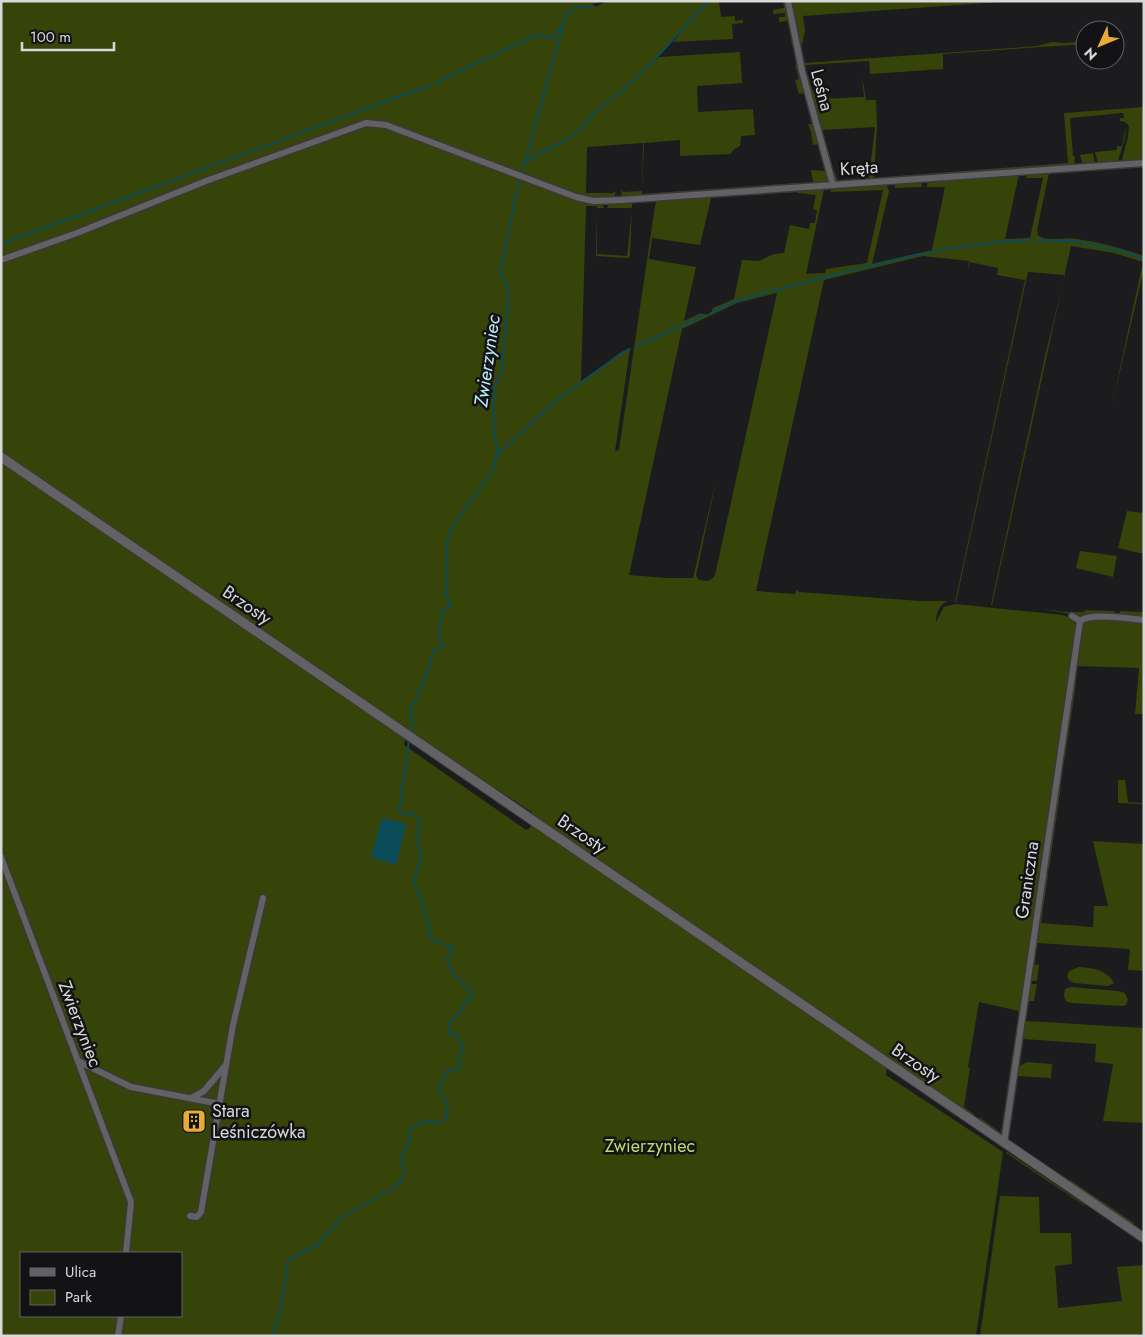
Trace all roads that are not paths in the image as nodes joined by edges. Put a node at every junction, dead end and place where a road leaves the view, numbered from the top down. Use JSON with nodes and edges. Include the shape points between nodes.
{"nodes":[{"id":1,"x":788,"y":1,"type":"edge"},
{"id":2,"x":1144,"y":163,"type":"edge"},
{"id":3,"x":833,"y":185,"type":"junction"},
{"id":4,"x":1,"y":260,"type":"edge"},
{"id":5,"x":1,"y":457,"type":"edge"},
{"id":6,"x":1072,"y":616,"type":"dead end"},
{"id":7,"x":1144,"y":620,"type":"edge"},
{"id":8,"x":1080,"y":621,"type":"junction"},
{"id":9,"x":1,"y":857,"type":"edge"},
{"id":10,"x":263,"y":898,"type":"dead end"},
{"id":11,"x":78,"y":1060,"type":"junction"},
{"id":12,"x":225,"y":1066,"type":"junction"},
{"id":13,"x":193,"y":1097,"type":"junction"},
{"id":14,"x":220,"y":1104,"type":"junction"},
{"id":15,"x":1004,"y":1143,"type":"junction"},
{"id":16,"x":190,"y":1216,"type":"dead end"},
{"id":17,"x":1144,"y":1238,"type":"edge"},
{"id":18,"x":126,"y":1252,"type":"edge"},
{"id":19,"x":121,"y":1317,"type":"edge"},
{"id":20,"x":118,"y":1336,"type":"edge"}],
"edges":[{"from":1,"to":3,"type":"street","name":"Leśna","via":[[802,72]]},
{"from":2,"to":3,"type":"street","name":"Kręta"},
{"from":3,"to":4,"type":"street","name":"Kręta","via":[[593,201],[576,198],[386,125],[366,122]]},
{"from":5,"to":15,"type":"street","name":"Brzosty"},
{"from":6,"to":8,"type":"street"},
{"from":7,"to":8,"type":"street","via":[[1096,617]]},
{"from":8,"to":15,"type":"street","name":"Graniczna"},
{"from":9,"to":11,"type":"street","name":"Zwierzyniec"},
{"from":10,"to":12,"type":"street"},
{"from":11,"to":13,"type":"street","via":[[131,1087]]},
{"from":11,"to":18,"type":"street","name":"Zwierzyniec","via":[[131,1202]]},
{"from":12,"to":13,"type":"street","via":[[204,1091]]},
{"from":12,"to":14,"type":"street"},
{"from":13,"to":14,"type":"street"},
{"from":14,"to":16,"type":"street","via":[[201,1212],[197,1217]]},
{"from":15,"to":17,"type":"street","name":"Brzosty"},
{"from":19,"to":20,"type":"street"}]}
